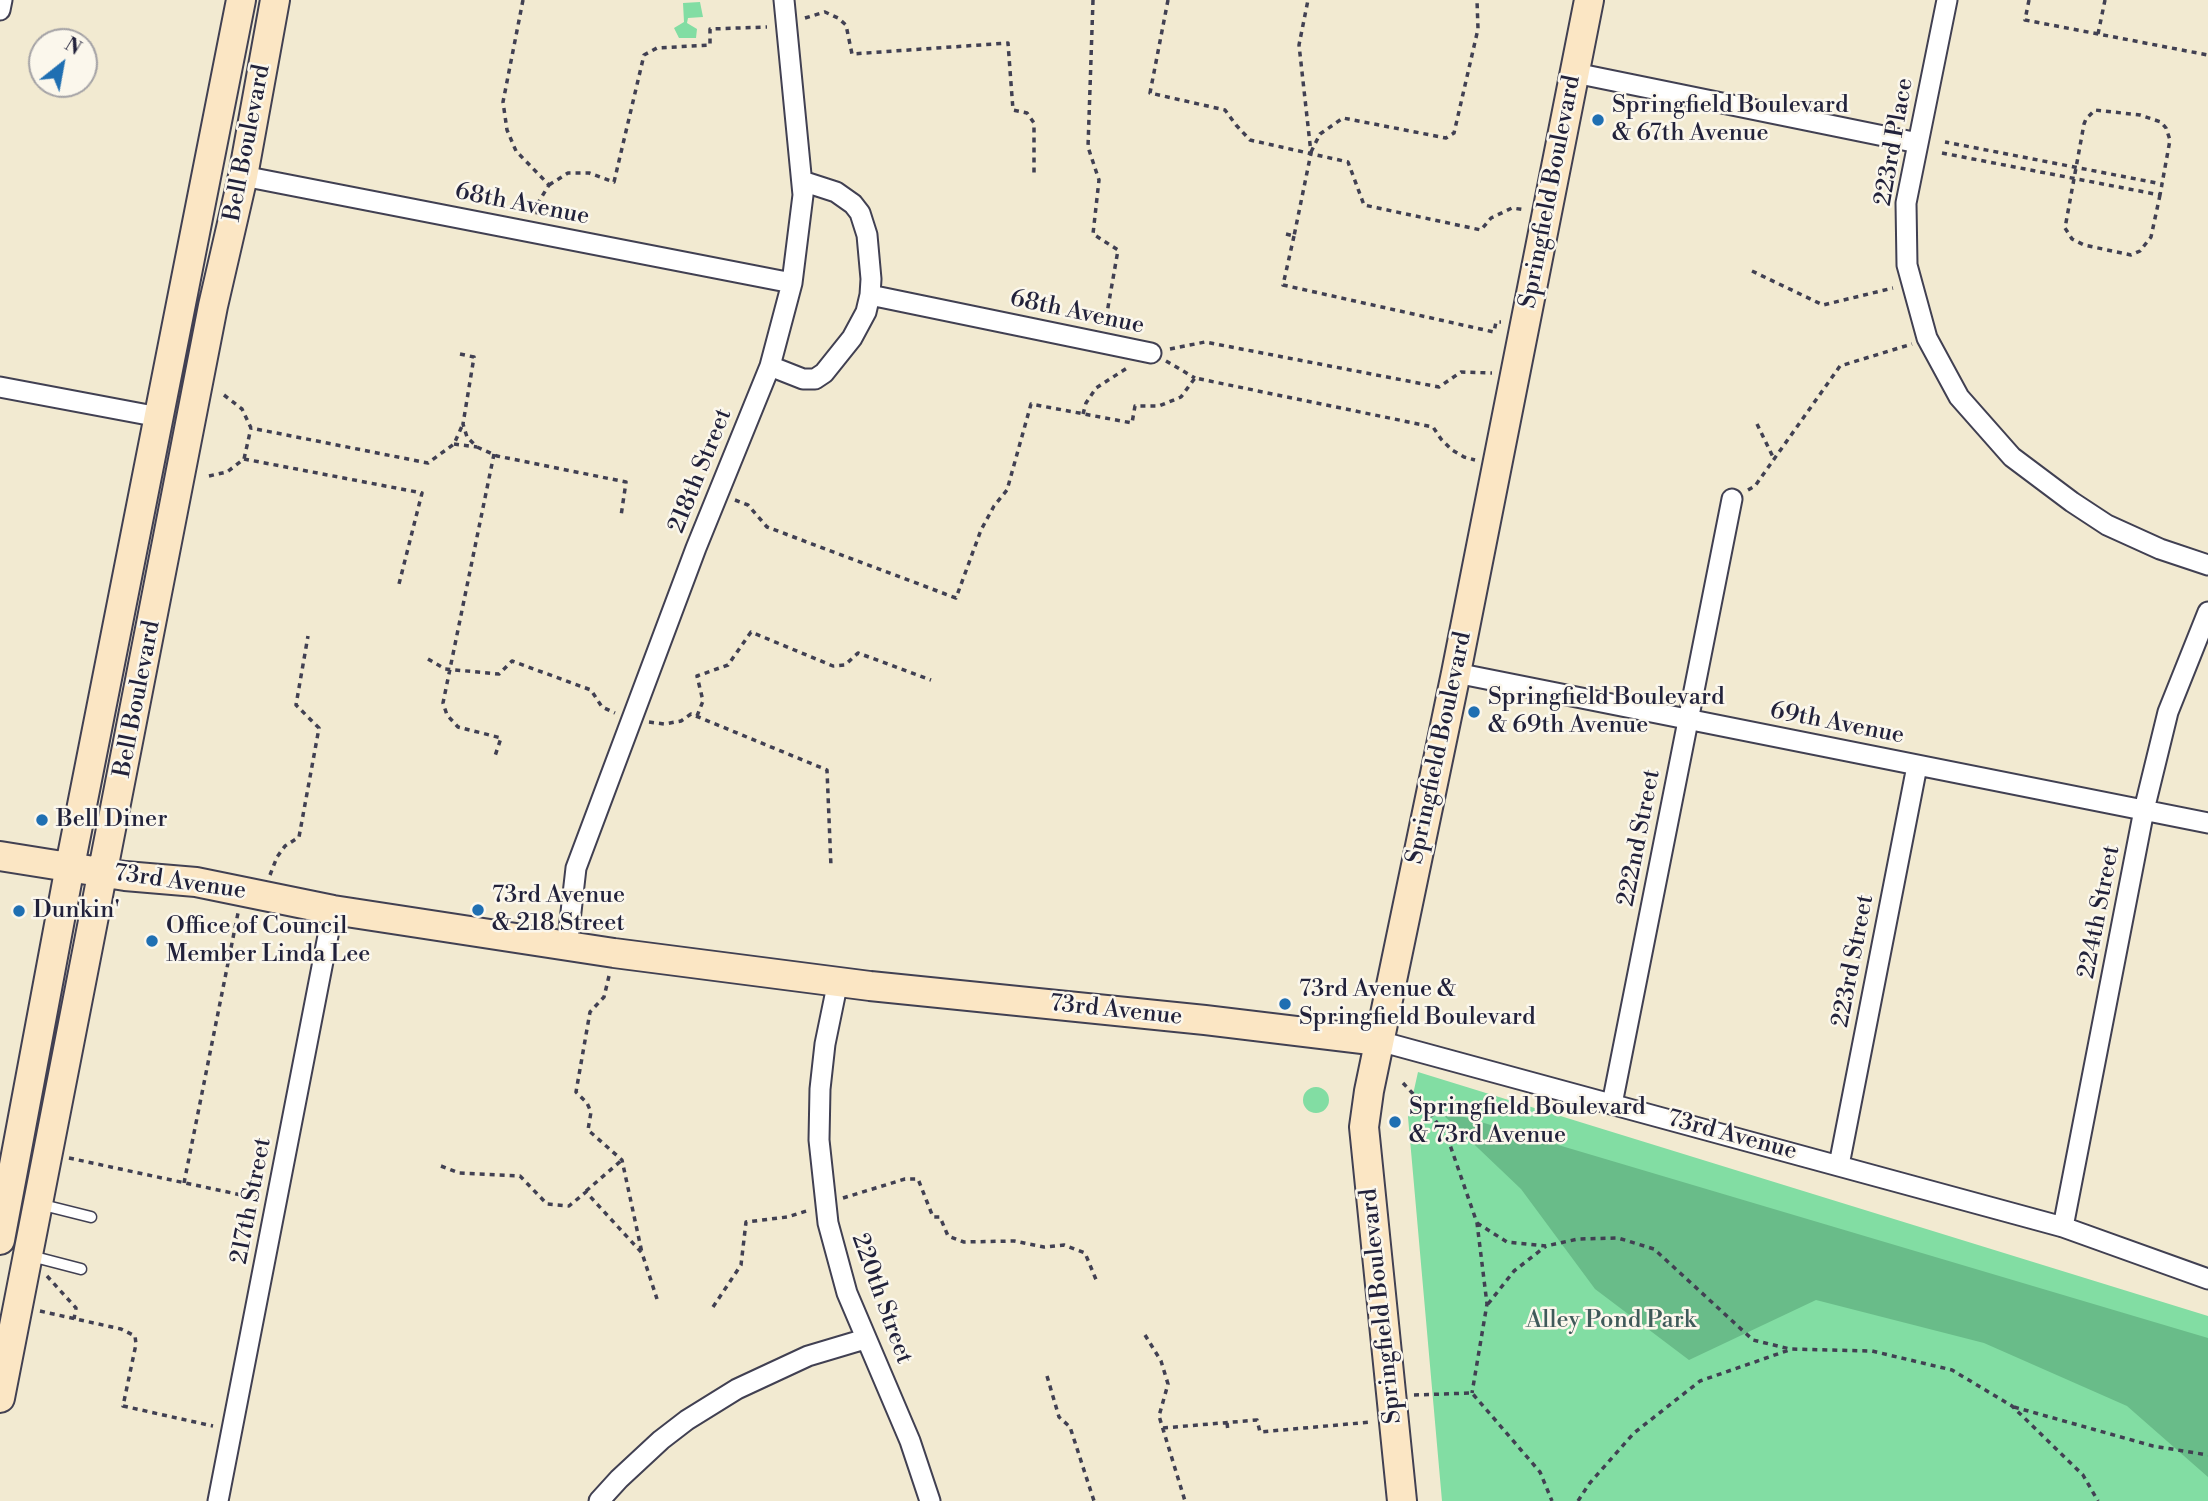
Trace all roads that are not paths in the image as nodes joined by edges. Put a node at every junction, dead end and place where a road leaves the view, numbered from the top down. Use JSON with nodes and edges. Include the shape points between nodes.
{"nodes":[{"id":1,"x":2,"y":0,"type":"edge"},
{"id":2,"x":241,"y":0,"type":"edge"},
{"id":3,"x":275,"y":0,"type":"edge"},
{"id":4,"x":784,"y":0,"type":"edge"},
{"id":5,"x":1589,"y":0,"type":"edge"},
{"id":6,"x":1947,"y":0,"type":"edge"},
{"id":7,"x":0,"y":10,"type":"edge"},
{"id":8,"x":1575,"y":73,"type":"junction"},
{"id":9,"x":1918,"y":143,"type":"junction"},
{"id":10,"x":243,"y":176,"type":"junction"},
{"id":11,"x":802,"y":181,"type":"junction"},
{"id":12,"x":792,"y":283,"type":"junction"},
{"id":13,"x":870,"y":295,"type":"junction"},
{"id":14,"x":1151,"y":353,"type":"road end"},
{"id":15,"x":770,"y":366,"type":"junction"},
{"id":16,"x":0,"y":387,"type":"edge"},
{"id":17,"x":159,"y":417,"type":"junction"},
{"id":18,"x":1732,"y":499,"type":"road end"},
{"id":19,"x":2208,"y":565,"type":"edge"},
{"id":20,"x":2208,"y":612,"type":"edge"},
{"id":21,"x":1456,"y":673,"type":"junction"},
{"id":22,"x":1688,"y":719,"type":"junction"},
{"id":23,"x":1917,"y":766,"type":"junction"},
{"id":24,"x":2144,"y":810,"type":"junction"},
{"id":25,"x":2208,"y":823,"type":"edge"},
{"id":26,"x":0,"y":856,"type":"edge"},
{"id":27,"x":70,"y":866,"type":"junction"},
{"id":28,"x":103,"y":872,"type":"junction"},
{"id":29,"x":333,"y":910,"type":"junction"},
{"id":30,"x":567,"y":947,"type":"junction"},
{"id":31,"x":838,"y":981,"type":"junction"},
{"id":32,"x":1378,"y":1041,"type":"junction"},
{"id":33,"x":1612,"y":1104,"type":"junction"},
{"id":34,"x":1839,"y":1166,"type":"junction"},
{"id":35,"x":38,"y":1204,"type":"junction"},
{"id":36,"x":91,"y":1217,"type":"dead end"},
{"id":37,"x":2063,"y":1227,"type":"junction"},
{"id":38,"x":0,"y":1240,"type":"edge"},
{"id":39,"x":27,"y":1255,"type":"junction"},
{"id":40,"x":82,"y":1269,"type":"dead end"},
{"id":41,"x":2208,"y":1279,"type":"edge"},
{"id":42,"x":865,"y":1339,"type":"junction"},
{"id":43,"x":0,"y":1398,"type":"edge"},
{"id":44,"x":218,"y":1501,"type":"edge"},
{"id":45,"x":599,"y":1501,"type":"edge"},
{"id":46,"x":930,"y":1501,"type":"edge"},
{"id":47,"x":1402,"y":1501,"type":"edge"}],
"edges":[{"from":1,"to":7,"type":"street"},
{"from":2,"to":17,"type":"street","name":"Bell Boulevard"},
{"from":3,"to":10,"type":"street","name":"Bell Boulevard"},
{"from":4,"to":11,"type":"street","name":"218th Street"},
{"from":5,"to":8,"type":"street","name":"Springfield Boulevard"},
{"from":6,"to":9,"type":"street","name":"223rd Place"},
{"from":8,"to":9,"type":"street"},
{"from":8,"to":21,"type":"street","name":"Springfield Boulevard"},
{"from":9,"to":19,"type":"street","name":"223rd Place","via":[[1906,203],[1907,265],[1927,338],[1959,397],[2011,457],[2072,502],[2107,525]]},
{"from":10,"to":12,"type":"street","name":"68th Avenue"},
{"from":10,"to":28,"type":"street","name":"Bell Boulevard","via":[[213,306]]},
{"from":11,"to":12,"type":"street","name":"218th Street"},
{"from":11,"to":13,"type":"street","via":[[836,192],[853,204],[864,224]]},
{"from":12,"to":15,"type":"street","name":"218th Street"},
{"from":13,"to":14,"type":"street","name":"68th Avenue"},
{"from":13,"to":15,"type":"street","via":[[866,312],[824,373],[803,379]]},
{"from":15,"to":30,"type":"street","name":"218th Street","via":[[576,868]]},
{"from":16,"to":17,"type":"street"},
{"from":17,"to":27,"type":"street","name":"Bell Boulevard"},
{"from":18,"to":22,"type":"street","name":"222nd Street"},
{"from":20,"to":24,"type":"street","name":"224th Street","via":[[2168,712]]},
{"from":21,"to":22,"type":"street","name":"69th Avenue"},
{"from":21,"to":32,"type":"street","name":"Springfield Boulevard"},
{"from":22,"to":23,"type":"street","name":"69th Avenue"},
{"from":22,"to":33,"type":"street","name":"222nd Street"},
{"from":23,"to":24,"type":"street","name":"69th Avenue"},
{"from":23,"to":34,"type":"street","name":"223rd Street"},
{"from":24,"to":25,"type":"street","name":"69th Avenue"},
{"from":24,"to":37,"type":"street","name":"224th Street"},
{"from":26,"to":27,"type":"street","name":"73rd Avenue"},
{"from":27,"to":28,"type":"street","name":"73rd Avenue"},
{"from":27,"to":38,"type":"street","name":"Bell Boulevard"},
{"from":28,"to":29,"type":"street","name":"73rd Avenue","via":[[196,881]]},
{"from":28,"to":35,"type":"street","name":"Bell Boulevard"},
{"from":29,"to":30,"type":"street","name":"73rd Avenue"},
{"from":29,"to":44,"type":"street","name":"217th Street"},
{"from":30,"to":31,"type":"street","name":"73rd Avenue"},
{"from":31,"to":32,"type":"street","name":"73rd Avenue"},
{"from":31,"to":42,"type":"street","name":"220th Street","via":[[825,1044],[819,1140],[826,1205],[847,1293]]},
{"from":32,"to":33,"type":"street","name":"73rd Avenue"},
{"from":32,"to":47,"type":"street","name":"Springfield Boulevard","via":[[1364,1128]]},
{"from":33,"to":34,"type":"street","name":"73rd Avenue"},
{"from":34,"to":37,"type":"street","name":"73rd Avenue"},
{"from":35,"to":36,"type":"lane"},
{"from":35,"to":39,"type":"street","name":"Bell Boulevard"},
{"from":37,"to":41,"type":"street","name":"73rd Avenue"},
{"from":39,"to":40,"type":"lane"},
{"from":39,"to":43,"type":"street","name":"Bell Boulevard"},
{"from":42,"to":45,"type":"street","via":[[808,1356],[737,1389],[661,1440]]},
{"from":42,"to":46,"type":"street","name":"220th Street","via":[[910,1441]]}]}
